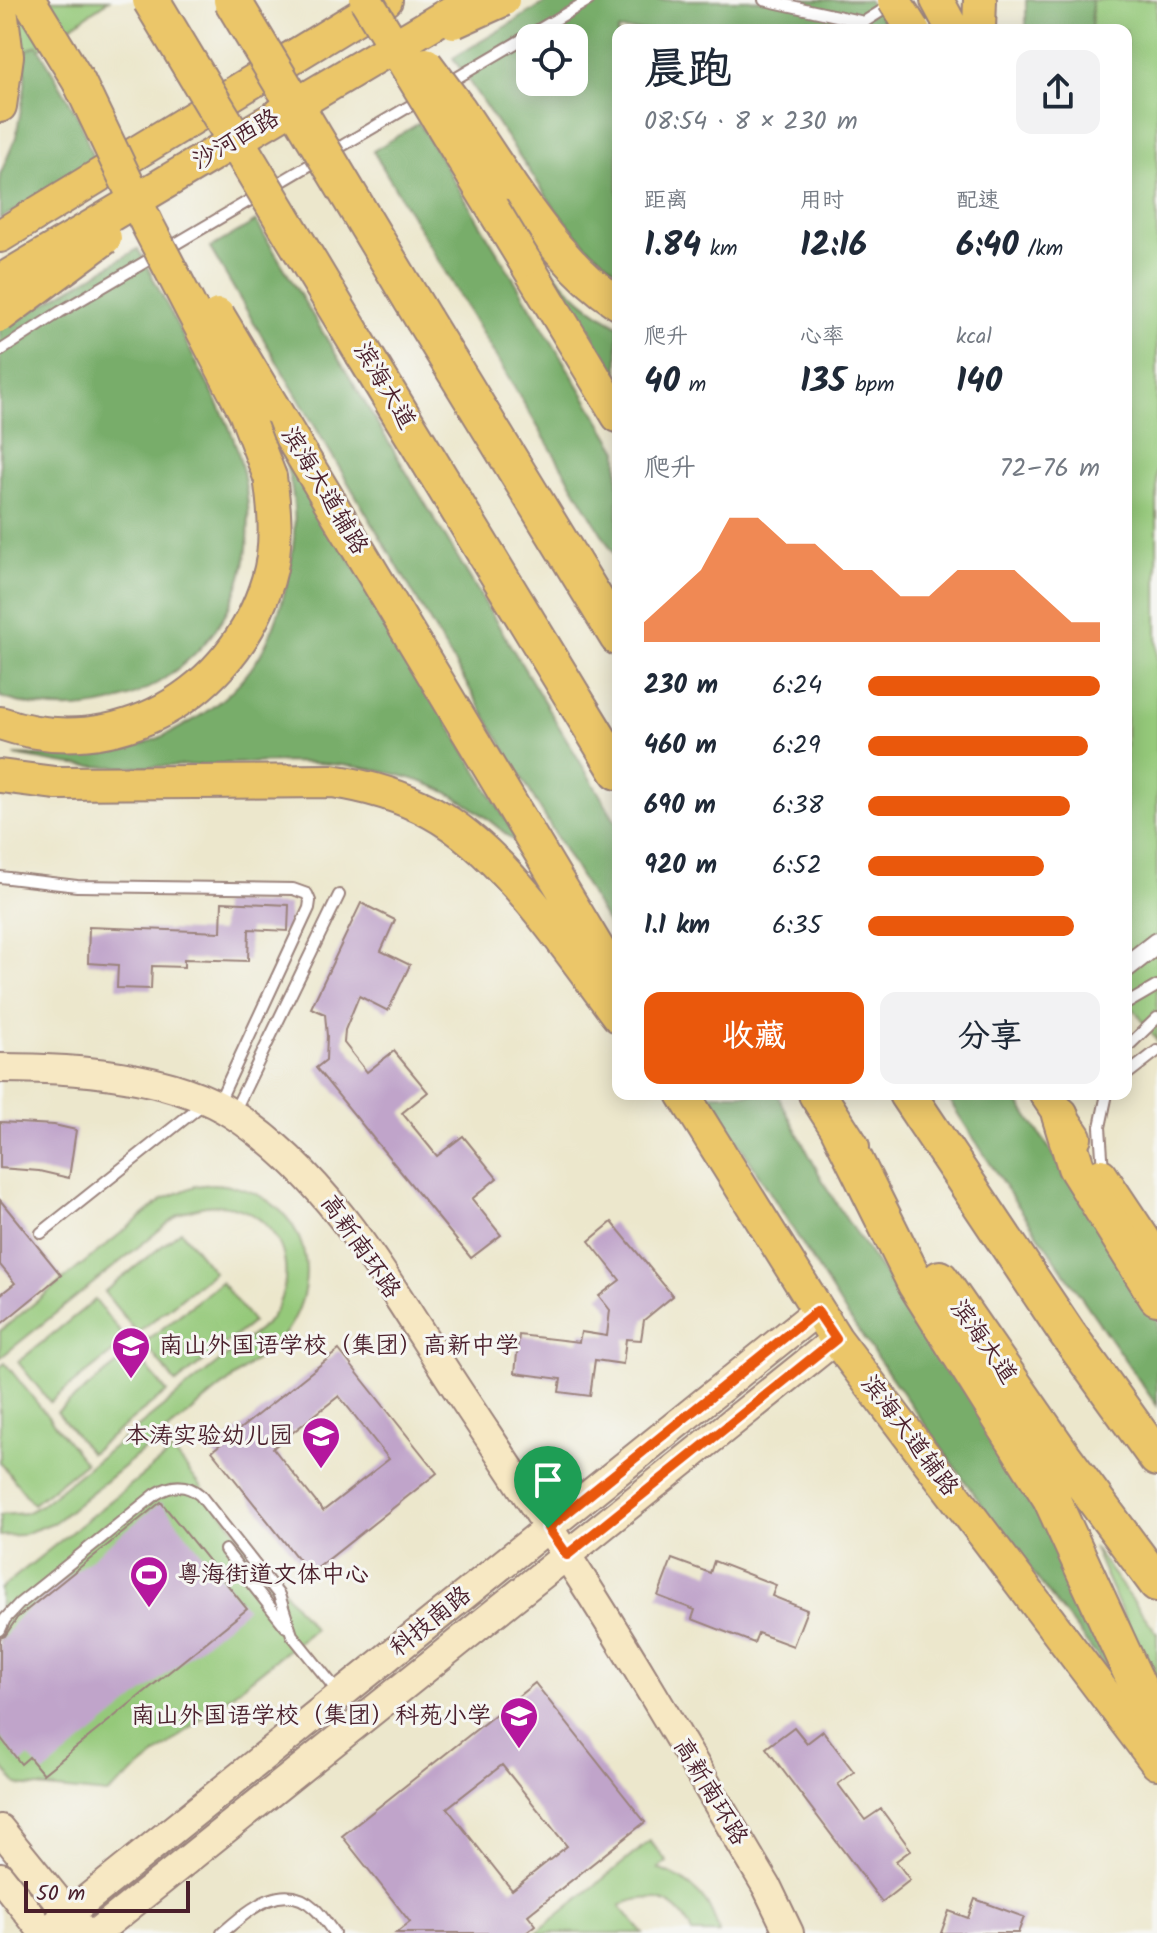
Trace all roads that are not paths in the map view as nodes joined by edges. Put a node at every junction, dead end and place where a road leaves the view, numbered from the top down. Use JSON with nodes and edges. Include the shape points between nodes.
{"nodes":[{"id":1,"x":29,"y":0,"type":"edge"},
{"id":2,"x":151,"y":0,"type":"edge"},
{"id":3,"x":232,"y":0,"type":"edge"},
{"id":4,"x":366,"y":0,"type":"edge"},
{"id":5,"x":374,"y":0,"type":"edge"},
{"id":6,"x":386,"y":0,"type":"edge"},
{"id":7,"x":472,"y":0,"type":"edge"},
{"id":8,"x":503,"y":0,"type":"edge"},
{"id":9,"x":589,"y":0,"type":"edge"},
{"id":10,"x":764,"y":0,"type":"edge"},
{"id":11,"x":896,"y":0,"type":"edge"},
{"id":12,"x":0,"y":1,"type":"edge"},
{"id":13,"x":910,"y":24,"type":"edge"},
{"id":14,"x":392,"y":49,"type":"junction"},
{"id":15,"x":79,"y":82,"type":"junction"},
{"id":16,"x":0,"y":106,"type":"edge"},
{"id":17,"x":218,"y":150,"type":"junction"},
{"id":18,"x":70,"y":195,"type":"junction"},
{"id":19,"x":0,"y":236,"type":"edge"},
{"id":20,"x":0,"y":248,"type":"edge"},
{"id":21,"x":0,"y":281,"type":"edge"},
{"id":22,"x":612,"y":299,"type":"edge"},
{"id":23,"x":0,"y":316,"type":"edge"},
{"id":24,"x":0,"y":351,"type":"edge"},
{"id":25,"x":612,"y":406,"type":"edge"},
{"id":26,"x":612,"y":627,"type":"edge"},
{"id":27,"x":0,"y":723,"type":"edge"},
{"id":28,"x":612,"y":761,"type":"edge"},
{"id":29,"x":0,"y":763,"type":"edge"},
{"id":30,"x":0,"y":776,"type":"edge"},
{"id":31,"x":55,"y":783,"type":"junction"},
{"id":32,"x":0,"y":877,"type":"edge"},
{"id":33,"x":339,"y":895,"type":"dead end"},
{"id":34,"x":1157,"y":943,"type":"edge"},
{"id":35,"x":1132,"y":962,"type":"edge"},
{"id":36,"x":612,"y":972,"type":"edge"},
{"id":37,"x":1157,"y":986,"type":"edge"},
{"id":38,"x":1132,"y":1001,"type":"edge"},
{"id":39,"x":612,"y":1008,"type":"edge"},
{"id":40,"x":1157,"y":1018,"type":"edge"},
{"id":41,"x":1132,"y":1039,"type":"edge"},
{"id":42,"x":1157,"y":1051,"type":"edge"},
{"id":43,"x":0,"y":1068,"type":"edge"},
{"id":44,"x":1132,"y":1070,"type":"edge"},
{"id":45,"x":684,"y":1100,"type":"edge"},
{"id":46,"x":821,"y":1100,"type":"edge"},
{"id":47,"x":911,"y":1100,"type":"edge"},
{"id":48,"x":1106,"y":1100,"type":"edge"},
{"id":49,"x":1053,"y":1104,"type":"edge"},
{"id":50,"x":219,"y":1107,"type":"junction"},
{"id":51,"x":839,"y":1129,"type":"junction"},
{"id":52,"x":1104,"y":1181,"type":"junction"},
{"id":53,"x":41,"y":1233,"type":"dead end"},
{"id":54,"x":1157,"y":1259,"type":"edge"},
{"id":55,"x":1157,"y":1297,"type":"edge"},
{"id":56,"x":817,"y":1311,"type":"junction"},
{"id":57,"x":836,"y":1339,"type":"junction"},
{"id":58,"x":1157,"y":1458,"type":"edge"},
{"id":59,"x":548,"y":1528,"type":"junction"},
{"id":60,"x":225,"y":1550,"type":"dead end"},
{"id":61,"x":567,"y":1555,"type":"junction"},
{"id":62,"x":1157,"y":1583,"type":"edge"},
{"id":63,"x":0,"y":1630,"type":"edge"},
{"id":64,"x":292,"y":1635,"type":"junction"},
{"id":65,"x":341,"y":1695,"type":"junction"},
{"id":66,"x":1157,"y":1728,"type":"edge"},
{"id":67,"x":1157,"y":1763,"type":"edge"},
{"id":68,"x":0,"y":1829,"type":"edge"},
{"id":69,"x":0,"y":1877,"type":"edge"},
{"id":70,"x":76,"y":1923,"type":"edge"},
{"id":71,"x":45,"y":1933,"type":"edge"},
{"id":72,"x":96,"y":1933,"type":"edge"},
{"id":73,"x":222,"y":1933,"type":"edge"},
{"id":74,"x":334,"y":1933,"type":"edge"},
{"id":75,"x":789,"y":1933,"type":"edge"}],
"edges":[{"from":1,"to":15,"type":"main road","name":"滨海大道辅路"},
{"from":2,"to":28,"type":"highway","name":"滨海大道","bridge":true},
{"from":3,"to":26,"type":"highway","bridge":true},
{"from":4,"to":25,"type":"main road","bridge":true},
{"from":5,"to":22,"type":"main road","bridge":true,"via":[[442,85],[538,225]]},
{"from":6,"to":18,"type":"main road","name":"沙河西路"},
{"from":7,"to":14,"type":"main road","name":"沙河西路","bridge":true},
{"from":8,"to":14,"type":"main road","bridge":true},
{"from":9,"to":24,"type":"lane"},
{"from":10,"to":11,"type":"lane","via":[[864,22]]},
{"from":11,"to":13,"type":"main road","bridge":true},
{"from":12,"to":16,"type":"main road","via":[[7,56]]},
{"from":14,"to":17,"type":"main road","name":"沙河西路","bridge":true},
{"from":15,"to":27,"type":"main road","bridge":true,"via":[[245,412],[270,477],[274,547],[255,616],[237,647],[187,697],[161,713],[86,734],[50,734]]},
{"from":15,"to":36,"type":"main road","name":"滨海大道辅路","bridge":true},
{"from":17,"to":21,"type":"main road","name":"沙河西路","bridge":true},
{"from":17,"to":23,"type":"main road","bridge":true},
{"from":18,"to":19,"type":"main road","name":"沙河西路"},
{"from":18,"to":20,"type":"main road"},
{"from":29,"to":31,"type":"main road"},
{"from":30,"to":31,"type":"main road"},
{"from":31,"to":39,"type":"main road","via":[[332,781],[402,799],[433,813],[494,862]]},
{"from":32,"to":50,"type":"lane","via":[[77,886],[293,889],[307,894],[309,908]]},
{"from":33,"to":50,"type":"lane"},
{"from":34,"to":35,"type":"street"},
{"from":37,"to":38,"type":"lane"},
{"from":40,"to":41,"type":"lane"},
{"from":42,"to":44,"type":"lane"},
{"from":43,"to":50,"type":"main road","name":"高新南环路","via":[[94,1073],[166,1086]]},
{"from":45,"to":56,"type":"main road","name":"滨海大道辅路"},
{"from":46,"to":51,"type":"highway","name":"滨海大道"},
{"from":47,"to":58,"type":"highway"},
{"from":48,"to":52,"type":"lane","via":[[1099,1149]]},
{"from":49,"to":52,"type":"main road"},
{"from":49,"to":55,"type":"highway","via":[[1076,1167]]},
{"from":50,"to":53,"type":"lane"},
{"from":50,"to":59,"type":"main road","name":"高新南环路","via":[[281,1150],[341,1217]]},
{"from":51,"to":62,"type":"highway","name":"滨海大道","via":[[997,1362]]},
{"from":51,"to":66,"type":"highway","via":[[916,1284],[1051,1498]]},
{"from":52,"to":54,"type":"main road"},
{"from":56,"to":57,"type":"main road","name":"滨海大道辅路"},
{"from":56,"to":59,"type":"main road","name":"科技南路"},
{"from":57,"to":61,"type":"main road","name":"科技南路"},
{"from":57,"to":67,"type":"main road","name":"滨海大道辅路"},
{"from":59,"to":61,"type":"main road","name":"高新南环路"},
{"from":59,"to":65,"type":"main road","name":"科技南路"},
{"from":60,"to":64,"type":"lane"},
{"from":61,"to":72,"type":"main road","name":"科技南路"},
{"from":61,"to":75,"type":"main road","name":"高新南环路","via":[[767,1887]]},
{"from":63,"to":64,"type":"lane","via":[[19,1604],[156,1494],[179,1485],[200,1495],[272,1586]]},
{"from":64,"to":65,"type":"lane"},
{"from":65,"to":70,"type":"main road","name":"科技南路"},
{"from":68,"to":70,"type":"main road"},
{"from":69,"to":71,"type":"main road"},
{"from":70,"to":71,"type":"main road","name":"科技南路"},
{"from":73,"to":74,"type":"lane","via":[[266,1899],[283,1896],[313,1907]]}]}
